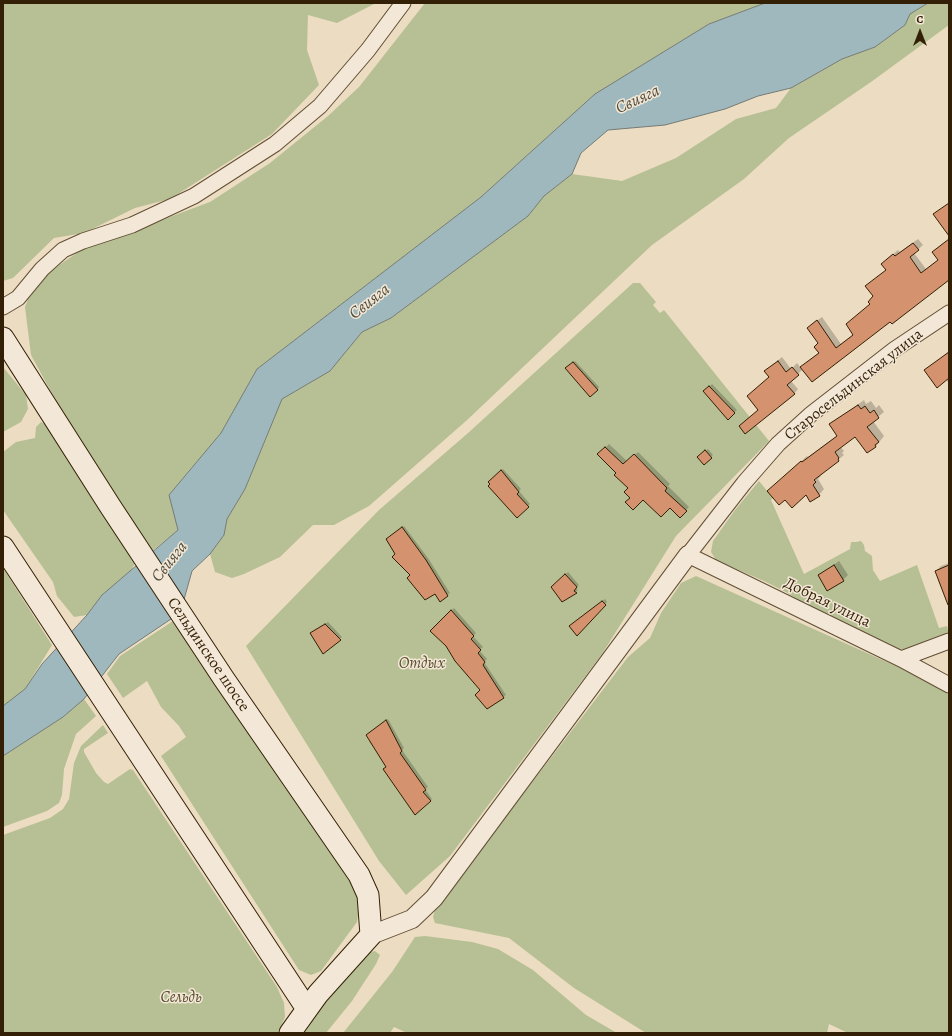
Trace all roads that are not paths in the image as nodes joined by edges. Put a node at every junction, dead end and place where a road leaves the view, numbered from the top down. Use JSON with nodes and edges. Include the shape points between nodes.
{"nodes":[{"id":1,"x":403,"y":3,"type":"edge"},
{"id":2,"x":3,"y":307,"type":"edge"},
{"id":3,"x":949,"y":313,"type":"edge"},
{"id":4,"x":3,"y":338,"type":"edge"},
{"id":5,"x":3,"y":547,"type":"edge"},
{"id":6,"x":688,"y":555,"type":"junction"},
{"id":7,"x":949,"y":641,"type":"edge"},
{"id":8,"x":901,"y":659,"type":"junction"},
{"id":9,"x":949,"y":685,"type":"edge"},
{"id":10,"x":371,"y":936,"type":"junction"},
{"id":11,"x":307,"y":1010,"type":"junction"},
{"id":12,"x":290,"y":1033,"type":"edge"}],
"edges":[{"from":1,"to":2,"type":"street","via":[[368,50],[320,106],[275,144],[194,196],[132,225],[63,250],[42,269],[18,298]]},
{"from":3,"to":6,"type":"street","name":"Старосельдинская улица","via":[[883,359],[810,415],[778,444]]},
{"from":4,"to":10,"type":"main road","name":"Сельдинское шоссе","via":[[224,679],[359,875],[368,896]]},
{"from":5,"to":11,"type":"main road"},
{"from":6,"to":8,"type":"street","name":"Добрая улица"},
{"from":6,"to":10,"type":"street","via":[[434,898],[412,919]]},
{"from":7,"to":8,"type":"street"},
{"from":8,"to":9,"type":"street","name":"Добрая улица"},
{"from":10,"to":11,"type":"main road"},
{"from":11,"to":12,"type":"main road"}]}
